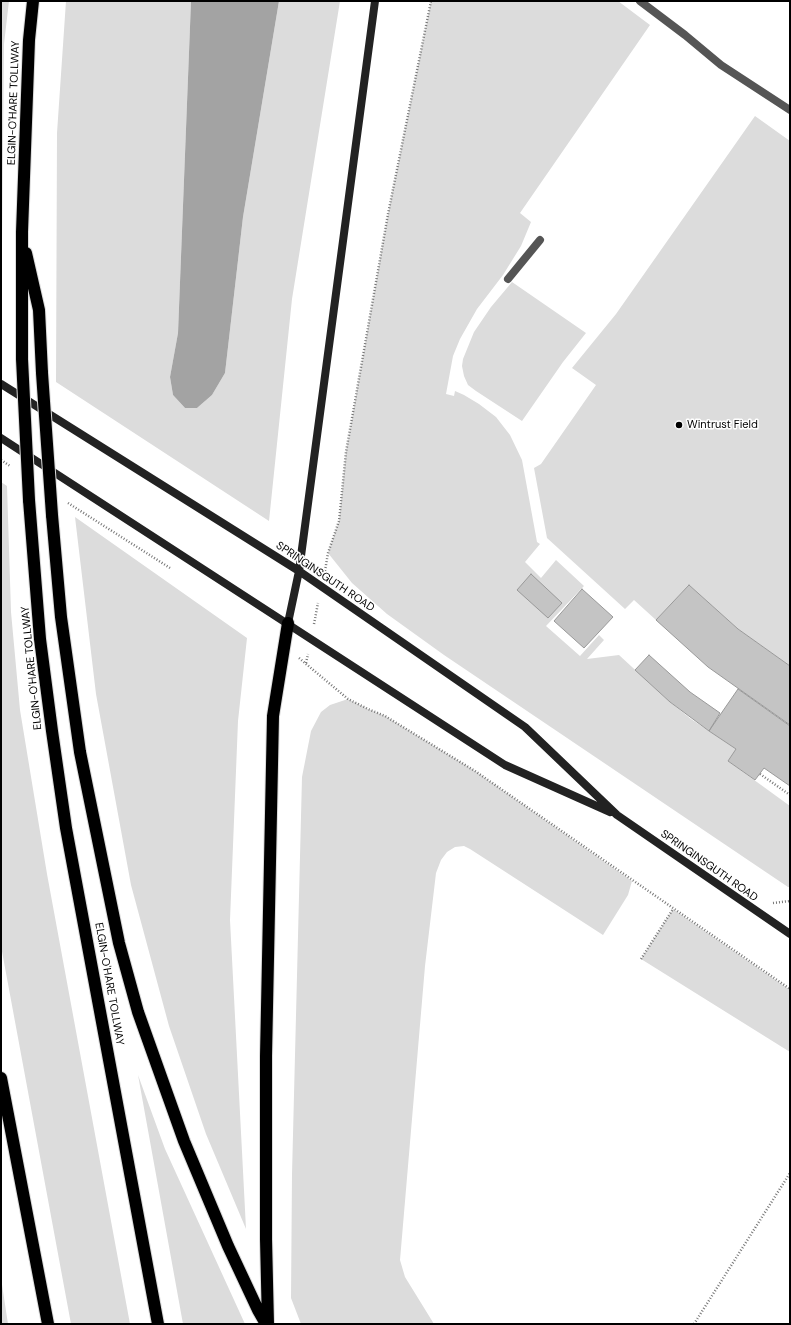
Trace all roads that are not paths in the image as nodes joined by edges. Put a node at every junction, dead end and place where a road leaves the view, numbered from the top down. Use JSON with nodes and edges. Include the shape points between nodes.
{"nodes":[{"id":1,"x":33,"y":1,"type":"edge"},
{"id":2,"x":375,"y":1,"type":"edge"},
{"id":3,"x":640,"y":1,"type":"edge"},
{"id":4,"x":790,"y":110,"type":"edge"},
{"id":5,"x":22,"y":232,"type":"junction"},
{"id":6,"x":540,"y":240,"type":"dead end"},
{"id":7,"x":508,"y":279,"type":"dead end"},
{"id":8,"x":1,"y":384,"type":"edge"},
{"id":9,"x":1,"y":438,"type":"edge"},
{"id":10,"x":299,"y":571,"type":"junction"},
{"id":11,"x":288,"y":623,"type":"junction"},
{"id":12,"x":617,"y":815,"type":"junction"},
{"id":13,"x":790,"y":934,"type":"edge"},
{"id":14,"x":1,"y":1078,"type":"edge"},
{"id":15,"x":48,"y":1324,"type":"edge"},
{"id":16,"x":158,"y":1324,"type":"edge"},
{"id":17,"x":267,"y":1324,"type":"edge"}],
"edges":[{"from":1,"to":5,"type":"highway","name":"ELGIN-O'HARE TOLLWAY","via":[[29,40]]},
{"from":2,"to":10,"type":"street"},
{"from":3,"to":4,"type":"lane","via":[[685,34],[721,65]]},
{"from":5,"to":16,"type":"highway","name":"ELGIN-O'HARE TOLLWAY","bridge":true,"via":[[22,359],[29,500],[40,638],[65,820]]},
{"from":5,"to":17,"type":"highway","bridge":true,"via":[[39,310],[61,617],[80,752],[118,943],[138,1012],[184,1141],[228,1246]]},
{"from":6,"to":7,"type":"lane"},
{"from":8,"to":10,"type":"street","name":"SPRINGINSGUTH ROAD"},
{"from":9,"to":11,"type":"street","name":"SPRINGINSGUTH ROAD"},
{"from":10,"to":11,"type":"street"},
{"from":10,"to":12,"type":"street","name":"SPRINGINSGUTH ROAD","via":[[525,727]]},
{"from":11,"to":12,"type":"street","name":"SPRINGINSGUTH ROAD","via":[[505,765]]},
{"from":11,"to":17,"type":"highway","via":[[272,716],[266,1056]]},
{"from":12,"to":13,"type":"street","name":"SPRINGINSGUTH ROAD"},
{"from":14,"to":15,"type":"highway"}]}
